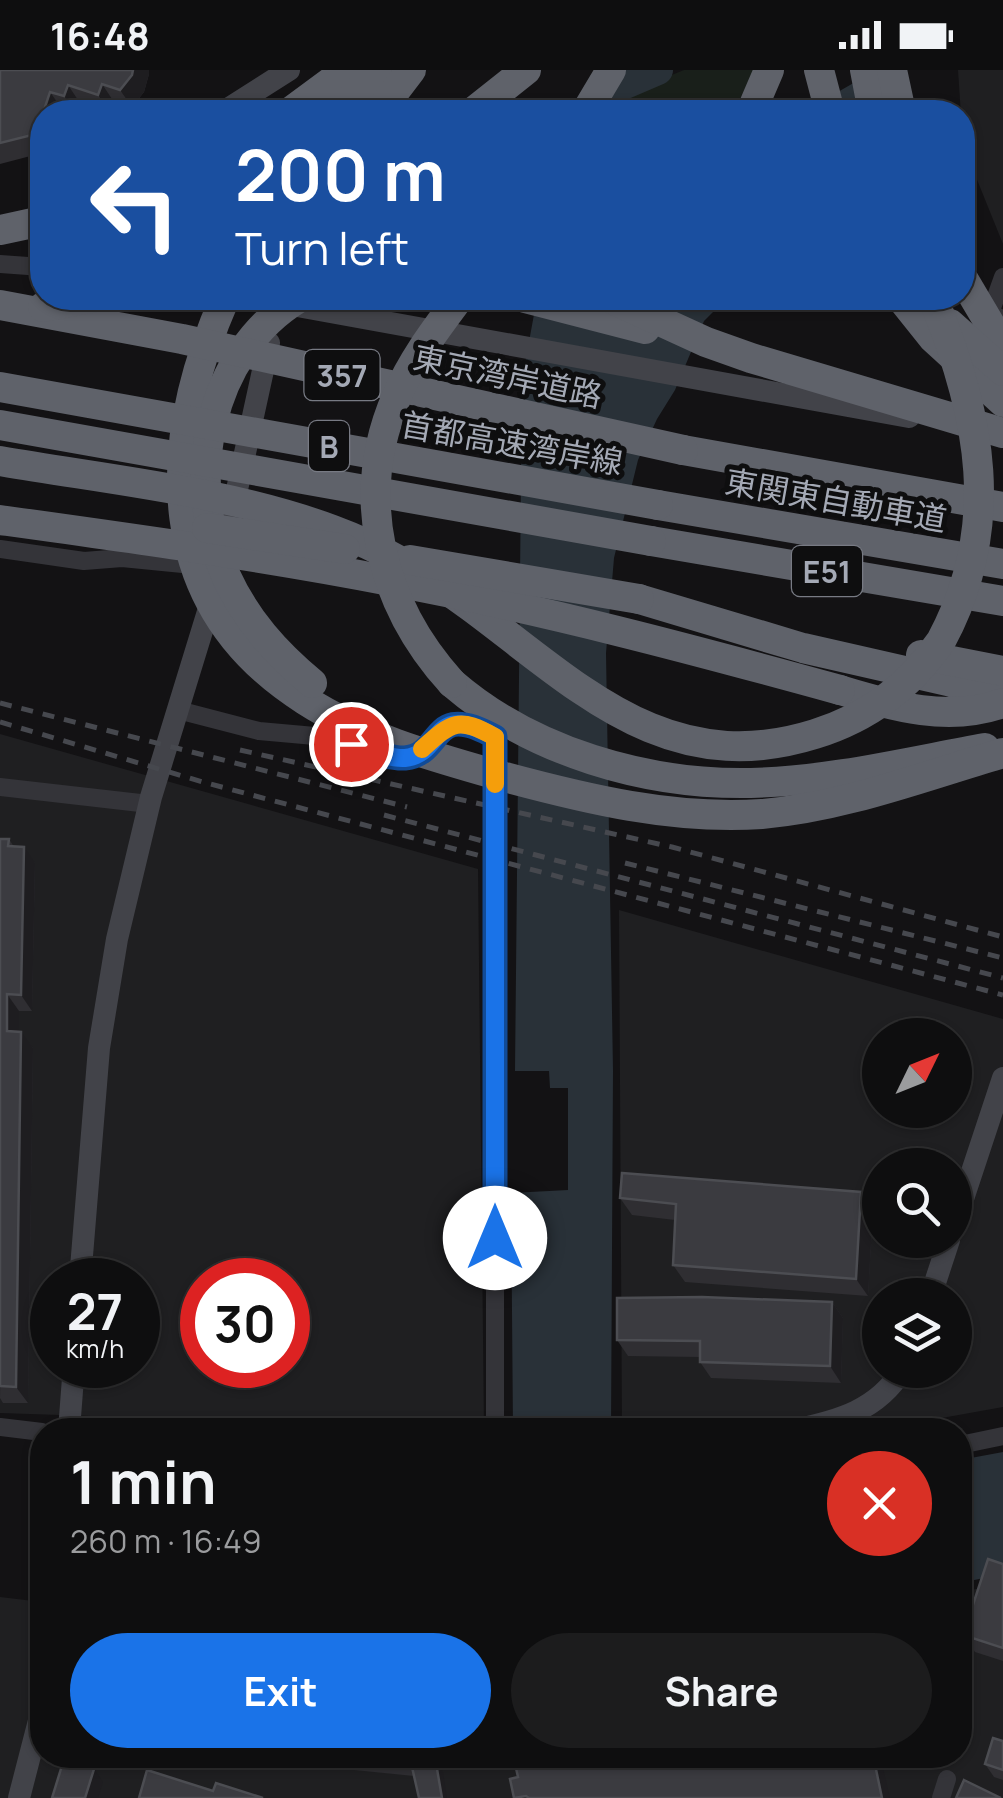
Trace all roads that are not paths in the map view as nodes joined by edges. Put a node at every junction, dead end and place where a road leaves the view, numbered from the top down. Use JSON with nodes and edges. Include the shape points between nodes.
{"nodes":[{"id":1,"x":289,"y":70,"type":"edge"},
{"id":2,"x":346,"y":70,"type":"edge"},
{"id":3,"x":376,"y":70,"type":"edge"},
{"id":4,"x":411,"y":70,"type":"edge"},
{"id":5,"x":526,"y":70,"type":"edge"},
{"id":6,"x":611,"y":70,"type":"edge"},
{"id":7,"x":769,"y":70,"type":"edge"},
{"id":8,"x":819,"y":70,"type":"edge"},
{"id":9,"x":866,"y":70,"type":"edge"},
{"id":10,"x":892,"y":70,"type":"edge"},
{"id":11,"x":241,"y":100,"type":"edge"},
{"id":12,"x":306,"y":100,"type":"edge"},
{"id":13,"x":350,"y":100,"type":"edge"},
{"id":14,"x":388,"y":100,"type":"edge"},
{"id":15,"x":488,"y":100,"type":"edge"},
{"id":16,"x":593,"y":100,"type":"edge"},
{"id":17,"x":757,"y":100,"type":"edge"},
{"id":18,"x":827,"y":100,"type":"edge"},
{"id":19,"x":871,"y":100,"type":"edge"},
{"id":20,"x":898,"y":100,"type":"edge"},
{"id":21,"x":30,"y":226,"type":"edge"},
{"id":22,"x":0,"y":231,"type":"edge"},
{"id":23,"x":0,"y":264,"type":"edge"},
{"id":24,"x":30,"y":266,"type":"edge"},
{"id":25,"x":1003,"y":277,"type":"edge"},
{"id":26,"x":975,"y":299,"type":"edge"},
{"id":27,"x":0,"y":306,"type":"edge"},
{"id":28,"x":30,"y":309,"type":"edge"},
{"id":29,"x":221,"y":310,"type":"edge"},
{"id":30,"x":280,"y":310,"type":"edge"},
{"id":31,"x":285,"y":310,"type":"edge"},
{"id":32,"x":338,"y":310,"type":"edge"},
{"id":33,"x":450,"y":310,"type":"edge"},
{"id":34,"x":574,"y":310,"type":"edge"},
{"id":35,"x":636,"y":310,"type":"edge"},
{"id":36,"x":911,"y":310,"type":"edge"},
{"id":37,"x":935,"y":310,"type":"edge"},
{"id":38,"x":937,"y":310,"type":"edge"},
{"id":39,"x":0,"y":314,"type":"edge"},
{"id":40,"x":1003,"y":318,"type":"edge"},
{"id":41,"x":706,"y":342,"type":"junction"},
{"id":42,"x":1003,"y":346,"type":"edge"},
{"id":43,"x":1003,"y":372,"type":"edge"},
{"id":44,"x":0,"y":387,"type":"edge"},
{"id":45,"x":1003,"y":402,"type":"edge"},
{"id":46,"x":0,"y":425,"type":"edge"},
{"id":47,"x":1003,"y":433,"type":"edge"},
{"id":48,"x":0,"y":460,"type":"edge"},
{"id":49,"x":0,"y":500,"type":"edge"},
{"id":50,"x":658,"y":505,"type":"joint"},
{"id":51,"x":1003,"y":507,"type":"edge"},
{"id":52,"x":0,"y":520,"type":"edge"},
{"id":53,"x":651,"y":541,"type":"joint"},
{"id":54,"x":0,"y":549,"type":"edge"},
{"id":55,"x":1003,"y":564,"type":"edge"},
{"id":56,"x":220,"y":568,"type":"junction"},
{"id":57,"x":638,"y":599,"type":"junction"},
{"id":58,"x":1003,"y":601,"type":"edge"},
{"id":59,"x":1003,"y":671,"type":"edge"},
{"id":60,"x":1003,"y":701,"type":"edge"},
{"id":61,"x":178,"y":710,"type":"junction"},
{"id":62,"x":1003,"y":744,"type":"edge"},
{"id":63,"x":1003,"y":753,"type":"edge"},
{"id":64,"x":0,"y":786,"type":"edge"},
{"id":65,"x":565,"y":792,"type":"junction"},
{"id":66,"x":150,"y":804,"type":"junction"},
{"id":67,"x":1003,"y":1078,"type":"edge"},
{"id":68,"x":972,"y":1172,"type":"edge"},
{"id":69,"x":82,"y":1258,"type":"edge"},
{"id":70,"x":72,"y":1388,"type":"edge"},
{"id":71,"x":889,"y":1388,"type":"edge"},
{"id":72,"x":70,"y":1418,"type":"edge"},
{"id":73,"x":495,"y":1418,"type":"edge"},
{"id":74,"x":838,"y":1418,"type":"edge"},
{"id":75,"x":0,"y":1427,"type":"edge"},
{"id":76,"x":30,"y":1431,"type":"edge"},
{"id":77,"x":1003,"y":1436,"type":"edge"},
{"id":78,"x":972,"y":1442,"type":"edge"},
{"id":79,"x":30,"y":1755,"type":"edge"},
{"id":80,"x":947,"y":1779,"type":"dead end"},
{"id":81,"x":19,"y":1798,"type":"edge"},
{"id":82,"x":941,"y":1798,"type":"edge"}],
"edges":[{"from":1,"to":11,"type":"street"},
{"from":2,"to":12,"type":"highway"},
{"from":3,"to":13,"type":"highway"},
{"from":4,"to":14,"type":"highway"},
{"from":5,"to":15,"type":"highway"},
{"from":6,"to":16,"type":"highway"},
{"from":7,"to":17,"type":"highway"},
{"from":8,"to":18,"type":"highway"},
{"from":9,"to":19,"type":"highway"},
{"from":10,"to":20,"type":"highway"},
{"from":21,"to":22,"type":"highway"},
{"from":23,"to":24,"type":"street"},
{"from":25,"to":40,"type":"street","via":[[989,316]]},
{"from":26,"to":42,"type":"highway"},
{"from":27,"to":51,"type":"highway","name":"東京湾岸道路","number":"357","bridge":true,"via":[[684,450]]},
{"from":28,"to":39,"type":"highway","bridge":true},
{"from":29,"to":65,"type":"highway","bridge":true,"via":[[190,396],[181,482],[194,560],[226,626],[260,666],[328,714],[401,745]]},
{"from":30,"to":65,"type":"highway","bridge":true,"via":[[227,376],[208,446],[211,524],[240,603],[294,668],[359,713],[454,756]]},
{"from":31,"to":56,"type":"street","via":[[269,341]]},
{"from":32,"to":47,"type":"street"},
{"from":33,"to":62,"type":"highway","bridge":true,"via":[[398,393],[383,436],[376,500],[379,542],[402,613],[433,661],[472,700],[523,732],[588,758],[708,781],[829,776]]},
{"from":34,"to":41,"type":"highway"},
{"from":35,"to":41,"type":"highway"},
{"from":36,"to":45,"type":"highway","bridge":true},
{"from":37,"to":43,"type":"highway","bridge":true},
{"from":38,"to":48,"type":"highway","bridge":true,"via":[[983,441],[988,516],[979,566],[948,631],[901,686],[847,722],[797,740],[681,739],[617,714],[427,577],[334,530],[259,508]]},
{"from":41,"to":47,"type":"highway"},
{"from":44,"to":50,"type":"highway","name":"首都高速湾岸線","number":"B","bridge":true},
{"from":46,"to":53,"type":"highway","number":"B","bridge":true},
{"from":49,"to":57,"type":"highway","bridge":true},
{"from":50,"to":55,"type":"highway","name":"東関東自動車道","number":"E51"},
{"from":52,"to":60,"type":"highway","bridge":true,"via":[[394,582],[892,706],[954,713]]},
{"from":53,"to":58,"type":"highway","number":"E51"},
{"from":54,"to":56,"type":"street"},
{"from":56,"to":61,"type":"street"},
{"from":57,"to":59,"type":"highway"},
{"from":57,"to":60,"type":"highway"},
{"from":61,"to":66,"type":"street"},
{"from":61,"to":73,"type":"street","via":[[402,758],[417,754],[452,724],[473,724],[495,737]]},
{"from":63,"to":65,"type":"highway","bridge":true,"via":[[836,801],[762,814],[665,812]]},
{"from":64,"to":66,"type":"street"},
{"from":66,"to":69,"type":"street","via":[[98,1048]]},
{"from":67,"to":68,"type":"street"},
{"from":70,"to":72,"type":"street"},
{"from":71,"to":74,"type":"street"},
{"from":75,"to":76,"type":"street"},
{"from":77,"to":78,"type":"street"},
{"from":79,"to":81,"type":"street"},
{"from":80,"to":82,"type":"street"}]}
